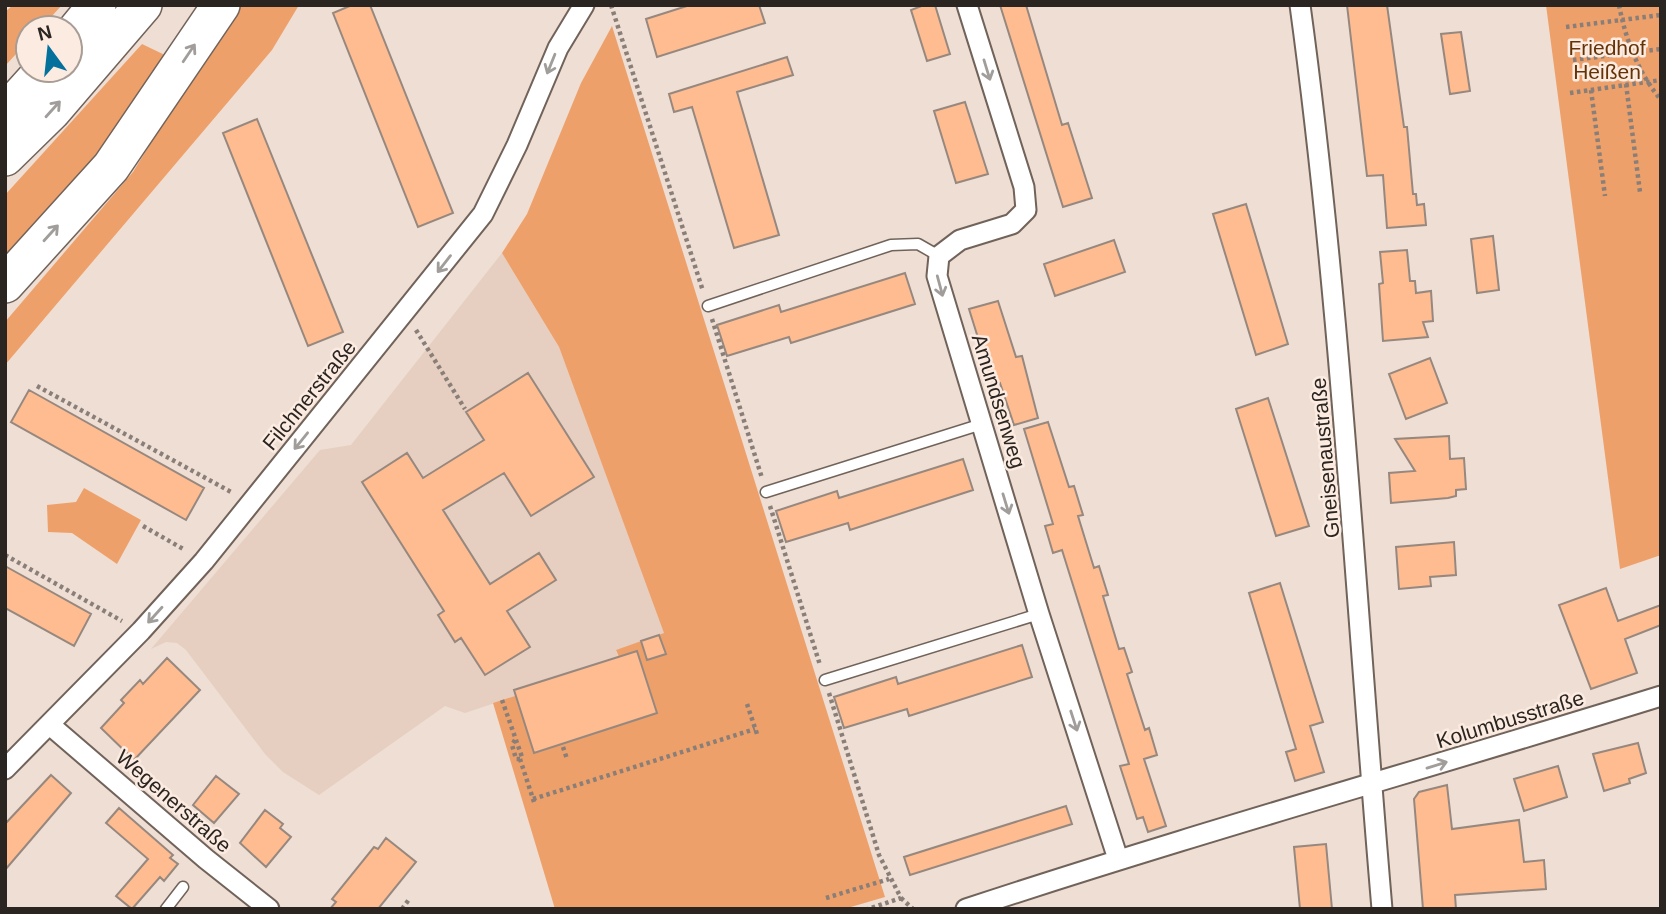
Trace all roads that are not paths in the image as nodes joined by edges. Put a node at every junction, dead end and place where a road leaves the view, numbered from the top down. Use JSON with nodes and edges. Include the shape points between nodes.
{"nodes":[{"id":1,"x":97,"y":5,"type":"edge"},
{"id":2,"x":143,"y":5,"type":"edge"},
{"id":3,"x":221,"y":5,"type":"edge"},
{"id":4,"x":584,"y":5,"type":"edge"},
{"id":5,"x":967,"y":5,"type":"edge"},
{"id":6,"x":1300,"y":5,"type":"edge"},
{"id":7,"x":84,"y":21,"type":"edge"},
{"id":8,"x":31,"y":84,"type":"edge"},
{"id":9,"x":5,"y":113,"type":"edge"},
{"id":10,"x":5,"y":157,"type":"edge"},
{"id":11,"x":939,"y":256,"type":"junction"},
{"id":12,"x":5,"y":284,"type":"edge"},
{"id":13,"x":708,"y":306,"type":"road end"},
{"id":14,"x":982,"y":424,"type":"junction"},
{"id":15,"x":766,"y":492,"type":"road end"},
{"id":16,"x":1039,"y":614,"type":"junction"},
{"id":17,"x":825,"y":680,"type":"road end"},
{"id":18,"x":1661,"y":696,"type":"edge"},
{"id":19,"x":50,"y":725,"type":"junction"},
{"id":20,"x":5,"y":769,"type":"edge"},
{"id":21,"x":1372,"y":784,"type":"junction"},
{"id":22,"x":1118,"y":859,"type":"junction"},
{"id":23,"x":183,"y":887,"type":"dead end"},
{"id":24,"x":166,"y":909,"type":"edge"},
{"id":25,"x":269,"y":909,"type":"edge"},
{"id":26,"x":966,"y":909,"type":"edge"},
{"id":27,"x":1382,"y":909,"type":"edge"}],
"edges":[{"from":1,"to":7,"type":"highway"},
{"from":10,"to":2,"type":"highway","one_way":true},
{"from":12,"to":3,"type":"highway","one_way":true,"via":[[111,167]]},
{"from":4,"to":19,"type":"street","name":"Filchnerstraße","one_way":true,"via":[[558,48],[482,214],[204,561]]},
{"from":5,"to":11,"type":"street","one_way":true,"via":[[1024,187],[1026,210],[1012,224],[960,240]]},
{"from":6,"to":21,"type":"street","name":"Gneisenaustraße","via":[[1319,143],[1344,404]]},
{"from":8,"to":9,"type":"highway"},
{"from":11,"to":13,"type":"lane","via":[[918,244],[891,245]]},
{"from":11,"to":14,"type":"street","name":"Amundsenweg","one_way":true,"via":[[937,276]]},
{"from":14,"to":15,"type":"lane"},
{"from":14,"to":16,"type":"street","name":"Amundsenweg","one_way":true},
{"from":16,"to":17,"type":"lane"},
{"from":16,"to":22,"type":"street","name":"Amundsenweg","one_way":true},
{"from":21,"to":18,"type":"street","name":"Kolumbusstraße","one_way":true},
{"from":19,"to":20,"type":"street","name":"Filchnerstraße"},
{"from":19,"to":25,"type":"street","name":"Wegenerstraße"},
{"from":21,"to":22,"type":"street"},
{"from":21,"to":27,"type":"street","name":"Gneisenaustraße"},
{"from":22,"to":26,"type":"street"},
{"from":23,"to":24,"type":"lane"}]}
